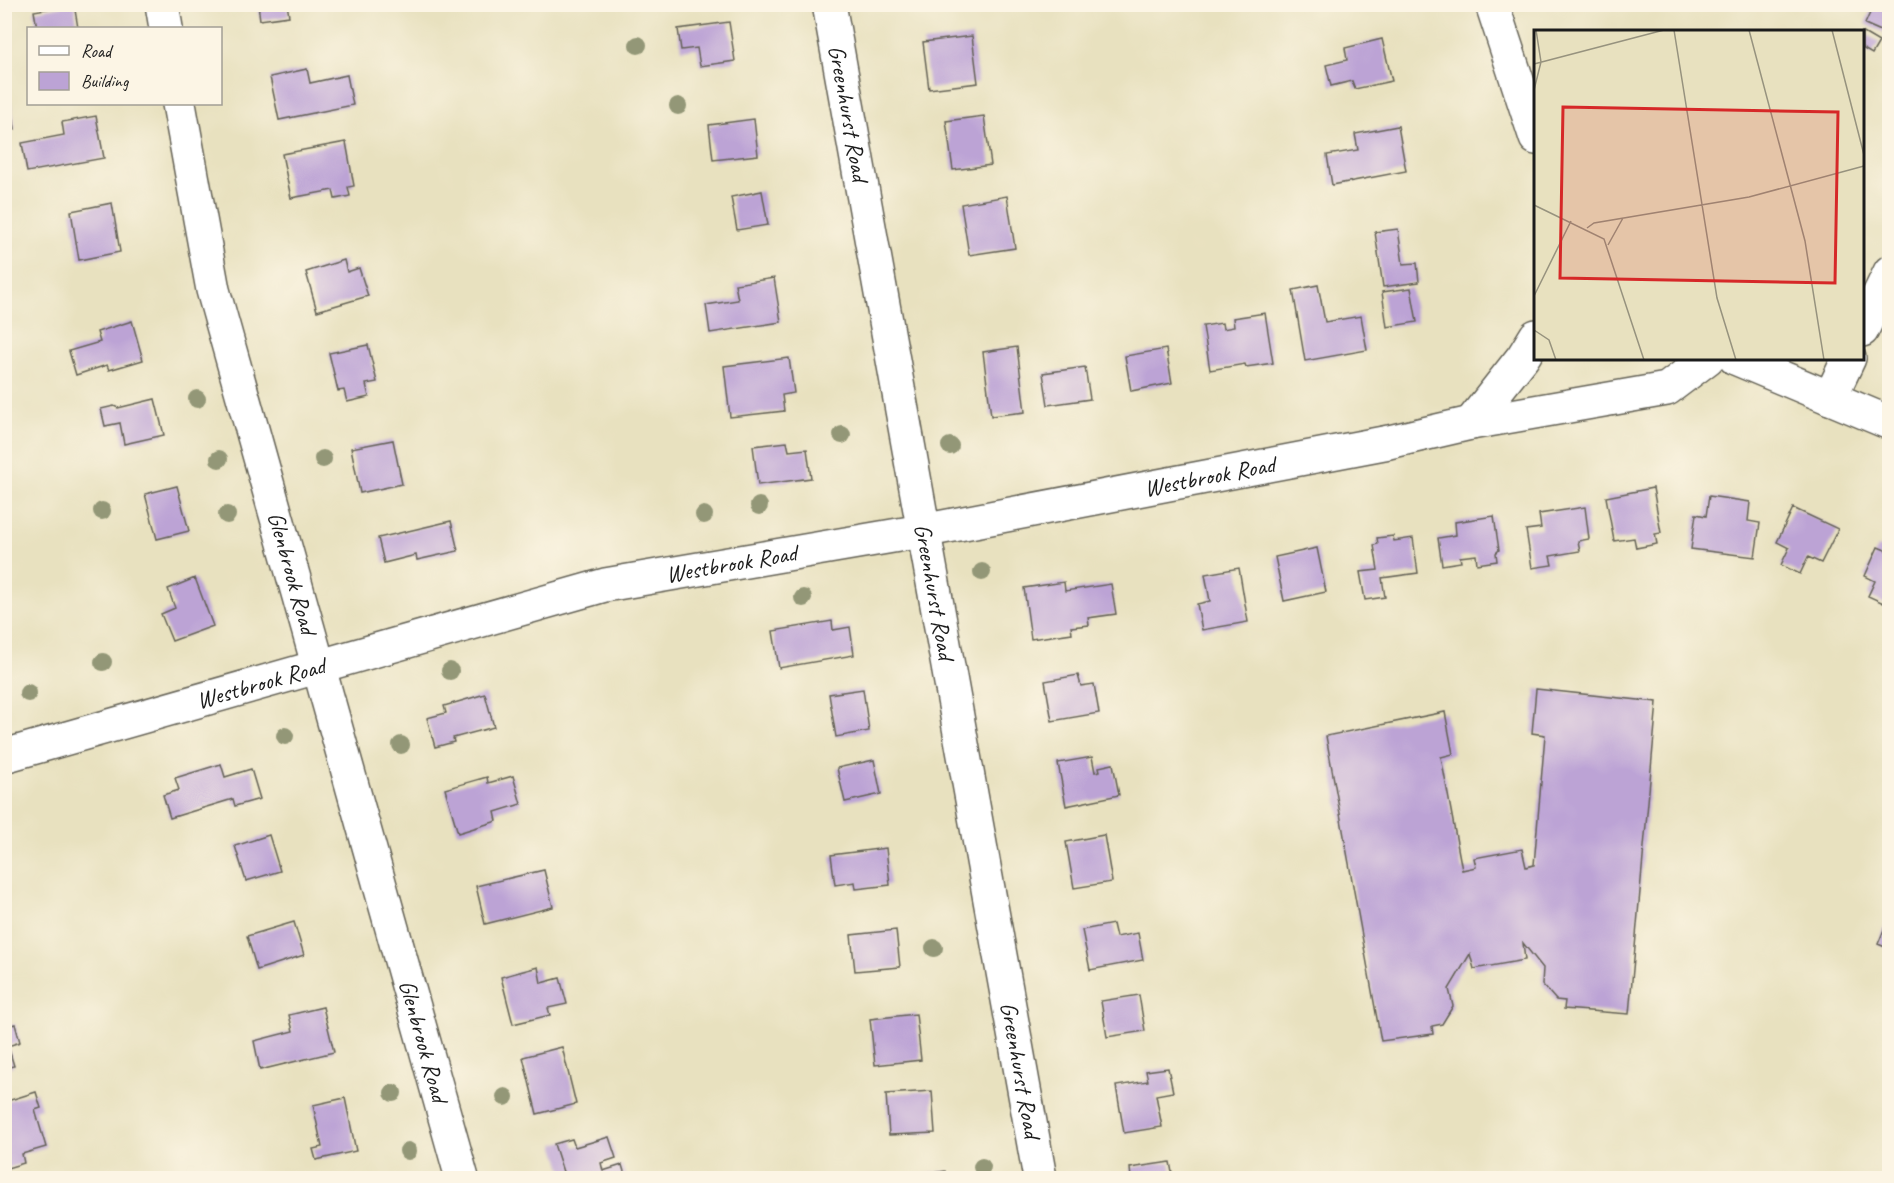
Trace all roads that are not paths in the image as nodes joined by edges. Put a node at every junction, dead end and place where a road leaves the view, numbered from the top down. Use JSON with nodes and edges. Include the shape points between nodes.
{"nodes":[{"id":1,"x":162,"y":4,"type":"edge"},
{"id":2,"x":829,"y":4,"type":"edge"},
{"id":3,"x":1492,"y":4,"type":"edge"},
{"id":4,"x":166,"y":27,"type":"edge"},
{"id":5,"x":179,"y":105,"type":"edge"},
{"id":6,"x":1534,"y":132,"type":"edge"},
{"id":7,"x":1890,"y":272,"type":"edge"},
{"id":8,"x":1864,"y":328,"type":"edge"},
{"id":9,"x":1534,"y":339,"type":"edge"},
{"id":10,"x":1705,"y":360,"type":"edge"},
{"id":11,"x":1740,"y":360,"type":"edge"},
{"id":12,"x":1848,"y":360,"type":"edge"},
{"id":13,"x":1830,"y":398,"type":"junction"},
{"id":14,"x":1471,"y":423,"type":"junction"},
{"id":15,"x":1890,"y":423,"type":"edge"},
{"id":16,"x":922,"y":531,"type":"junction"},
{"id":17,"x":317,"y":666,"type":"junction"},
{"id":18,"x":4,"y":756,"type":"edge"},
{"id":19,"x":462,"y":1179,"type":"edge"},
{"id":20,"x":1040,"y":1179,"type":"edge"}],
"edges":[{"from":1,"to":4,"type":"street"},
{"from":2,"to":16,"type":"street","name":"Greenhurst Road"},
{"from":3,"to":6,"type":"street"},
{"from":5,"to":17,"type":"street","name":"Glenbrook Road","via":[[213,290]]},
{"from":7,"to":8,"type":"street"},
{"from":9,"to":14,"type":"street"},
{"from":10,"to":14,"type":"street","name":"Westbrook Road","via":[[1667,389]]},
{"from":11,"to":13,"type":"street"},
{"from":12,"to":13,"type":"street"},
{"from":13,"to":15,"type":"street"},
{"from":14,"to":16,"type":"street","name":"Westbrook Road"},
{"from":16,"to":17,"type":"street","name":"Westbrook Road","via":[[605,585]]},
{"from":16,"to":20,"type":"street","name":"Greenhurst Road"},
{"from":17,"to":18,"type":"street","name":"Westbrook Road"},
{"from":17,"to":19,"type":"street","name":"Glenbrook Road"}]}
